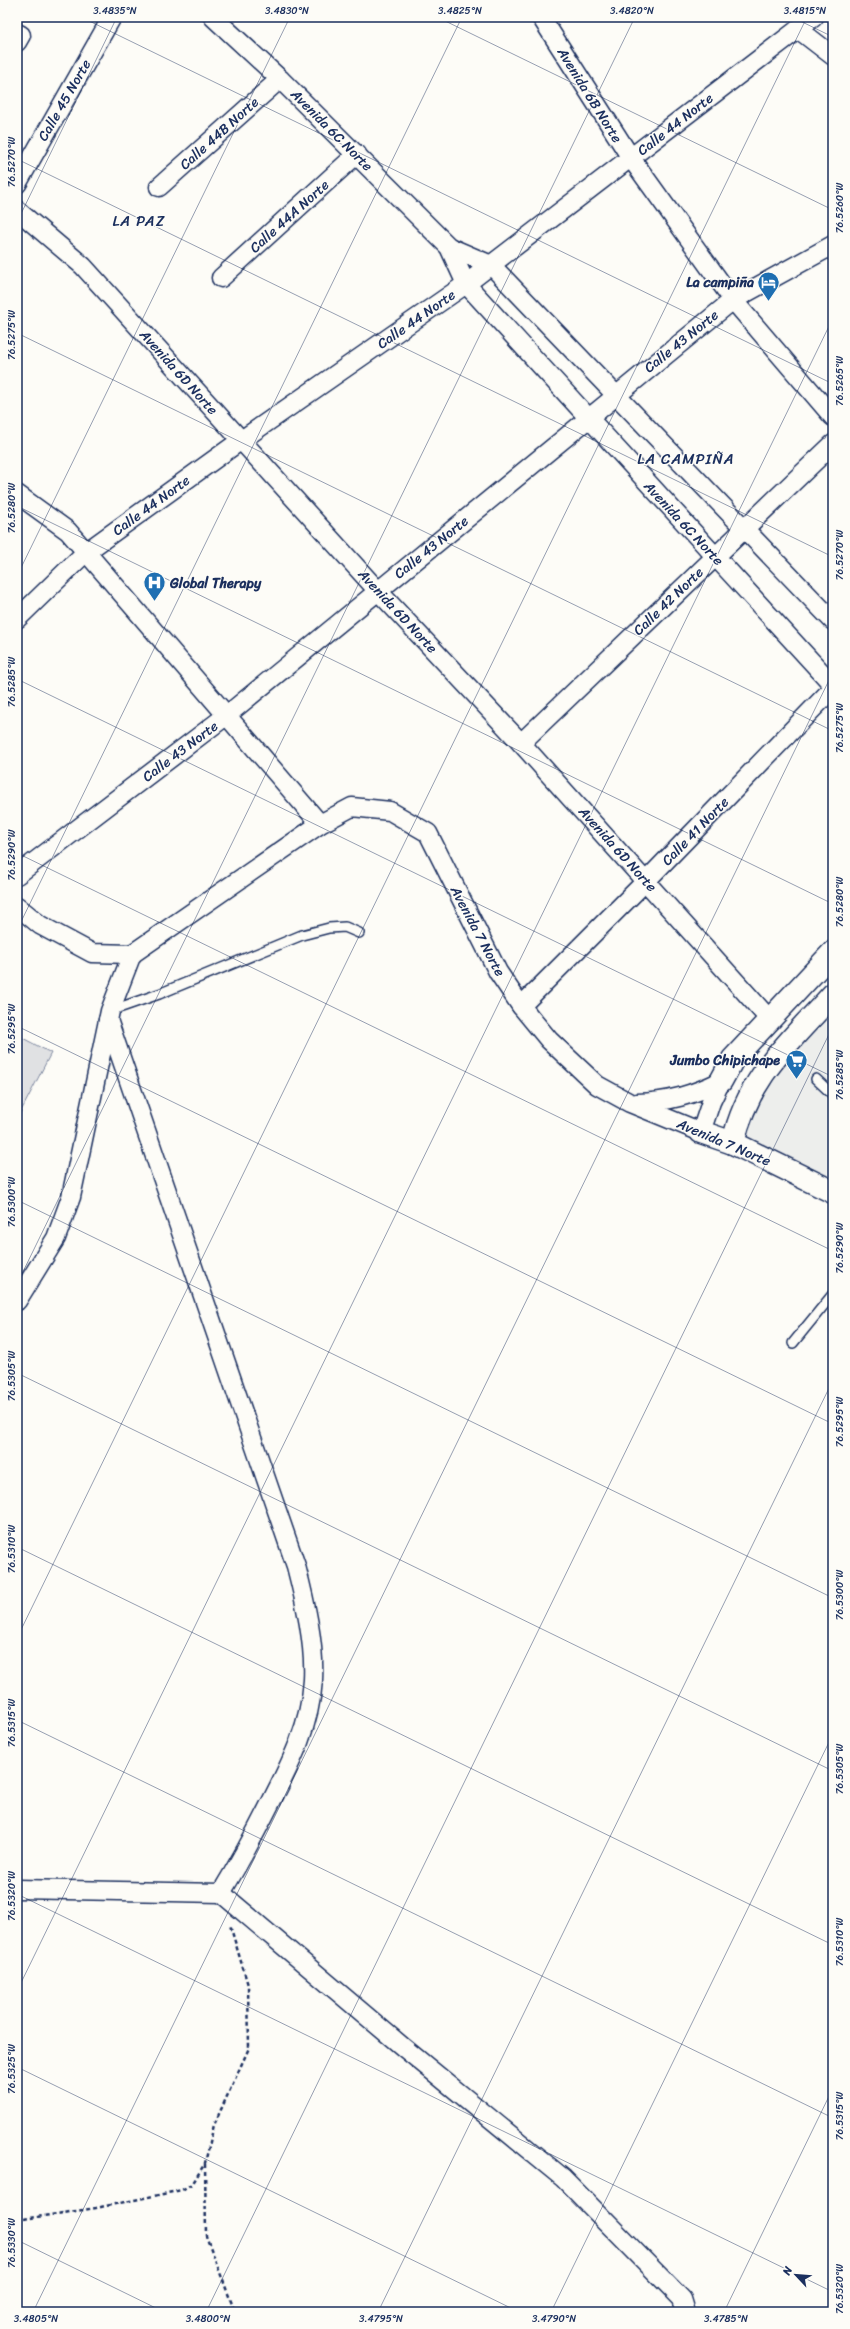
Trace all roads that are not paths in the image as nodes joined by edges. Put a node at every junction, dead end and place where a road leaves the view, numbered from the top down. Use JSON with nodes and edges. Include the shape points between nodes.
{"nodes":[{"id":1,"x":112,"y":17,"type":"edge"},
{"id":2,"x":213,"y":17,"type":"edge"},
{"id":3,"x":541,"y":17,"type":"edge"},
{"id":4,"x":814,"y":17,"type":"edge"},
{"id":5,"x":798,"y":29,"type":"junction"},
{"id":6,"x":833,"y":56,"type":"edge"},
{"id":7,"x":280,"y":79,"type":"junction"},
{"id":8,"x":356,"y":154,"type":"junction"},
{"id":9,"x":631,"y":158,"type":"junction"},
{"id":10,"x":17,"y":184,"type":"edge"},
{"id":11,"x":159,"y":187,"type":"dead end"},
{"id":12,"x":17,"y":210,"type":"edge"},
{"id":13,"x":833,"y":245,"type":"edge"},
{"id":14,"x":448,"y":247,"type":"junction"},
{"id":15,"x":491,"y":265,"type":"junction"},
{"id":16,"x":221,"y":278,"type":"dead end"},
{"id":17,"x":466,"y":284,"type":"junction"},
{"id":18,"x":733,"y":300,"type":"junction"},
{"id":19,"x":614,"y":395,"type":"junction"},
{"id":20,"x":833,"y":417,"type":"edge"},
{"id":21,"x":587,"y":419,"type":"junction"},
{"id":22,"x":240,"y":440,"type":"junction"},
{"id":23,"x":833,"y":444,"type":"edge"},
{"id":24,"x":17,"y":494,"type":"edge"},
{"id":25,"x":744,"y":529,"type":"junction"},
{"id":26,"x":86,"y":552,"type":"junction"},
{"id":27,"x":714,"y":556,"type":"junction"},
{"id":28,"x":378,"y":591,"type":"junction"},
{"id":29,"x":17,"y":619,"type":"edge"},
{"id":30,"x":833,"y":621,"type":"edge"},
{"id":31,"x":833,"y":685,"type":"edge"},
{"id":32,"x":833,"y":688,"type":"edge"},
{"id":33,"x":228,"y":715,"type":"junction"},
{"id":34,"x":521,"y":743,"type":"junction"},
{"id":35,"x":320,"y":824,"type":"junction"},
{"id":36,"x":17,"y":875,"type":"edge"},
{"id":37,"x":646,"y":881,"type":"junction"},
{"id":38,"x":17,"y":906,"type":"edge"},
{"id":39,"x":359,"y":933,"type":"dead end"},
{"id":40,"x":833,"y":952,"type":"edge"},
{"id":41,"x":132,"y":954,"type":"junction"},
{"id":42,"x":833,"y":994,"type":"edge"},
{"id":43,"x":521,"y":1006,"type":"junction"},
{"id":44,"x":109,"y":1016,"type":"junction"},
{"id":45,"x":771,"y":1021,"type":"junction"},
{"id":46,"x":816,"y":1079,"type":"dead end"},
{"id":47,"x":721,"y":1081,"type":"junction"},
{"id":48,"x":833,"y":1096,"type":"edge"},
{"id":49,"x":630,"y":1103,"type":"junction"},
{"id":50,"x":701,"y":1132,"type":"junction"},
{"id":51,"x":733,"y":1143,"type":"junction"},
{"id":52,"x":833,"y":1192,"type":"edge"},
{"id":53,"x":833,"y":1294,"type":"edge"},
{"id":54,"x":17,"y":1301,"type":"edge"},
{"id":55,"x":793,"y":1343,"type":"dead end"},
{"id":56,"x":17,"y":1890,"type":"edge"},
{"id":57,"x":221,"y":1893,"type":"junction"},
{"id":58,"x":686,"y":2312,"type":"edge"}],
"edges":[{"from":1,"to":10,"type":"street","name":"Calle 45 Norte"},
{"from":2,"to":7,"type":"street","name":"Avenida 6C Norte"},
{"from":3,"to":9,"type":"street","name":"Avenida 6B Norte"},
{"from":4,"to":5,"type":"street","name":"Calle 44 Norte"},
{"from":5,"to":6,"type":"street"},
{"from":5,"to":9,"type":"street","name":"Calle 44 Norte"},
{"from":7,"to":8,"type":"street","name":"Avenida 6C Norte"},
{"from":7,"to":11,"type":"street","name":"Calle 44B Norte"},
{"from":8,"to":14,"type":"street","name":"Avenida 6C Norte"},
{"from":8,"to":16,"type":"street","name":"Calle 44A Norte"},
{"from":9,"to":15,"type":"street","name":"Calle 44 Norte"},
{"from":9,"to":18,"type":"street","name":"Avenida 6B Norte"},
{"from":12,"to":22,"type":"street","name":"Avenida 6D Norte","via":[[82,266]]},
{"from":13,"to":18,"type":"street","name":"Calle 43 Norte"},
{"from":14,"to":15,"type":"street","name":"Avenida 6C Norte"},
{"from":14,"to":17,"type":"street","name":"Avenida 6C Norte"},
{"from":15,"to":17,"type":"street","name":"Calle 44 Norte"},
{"from":15,"to":19,"type":"street","name":"Avenida 6C Norte"},
{"from":17,"to":21,"type":"street","name":"Avenida 6C Norte"},
{"from":17,"to":22,"type":"street","name":"Calle 44 Norte"},
{"from":18,"to":19,"type":"street","name":"Calle 43 Norte"},
{"from":18,"to":20,"type":"street","name":"Avenida 6B Norte"},
{"from":19,"to":21,"type":"street","name":"Calle 43 Norte"},
{"from":19,"to":25,"type":"street","name":"Avenida 6C Norte"},
{"from":21,"to":27,"type":"street","name":"Avenida 6C Norte"},
{"from":21,"to":28,"type":"street","name":"Calle 43 Norte"},
{"from":22,"to":26,"type":"street","name":"Calle 44 Norte"},
{"from":22,"to":28,"type":"street","name":"Avenida 6D Norte"},
{"from":23,"to":25,"type":"street","name":"Calle 42 Norte"},
{"from":24,"to":26,"type":"street","via":[[68,531]]},
{"from":25,"to":27,"type":"street","name":"Calle 42 Norte"},
{"from":25,"to":30,"type":"street","name":"Avenida 6C Norte"},
{"from":26,"to":29,"type":"street","name":"Calle 44 Norte"},
{"from":26,"to":33,"type":"street"},
{"from":27,"to":31,"type":"street","name":"Avenida 6C Norte"},
{"from":27,"to":34,"type":"street","name":"Calle 42 Norte"},
{"from":28,"to":33,"type":"street","name":"Calle 43 Norte"},
{"from":28,"to":34,"type":"street","name":"Avenida 6D Norte"},
{"from":32,"to":37,"type":"street","name":"Calle 41 Norte"},
{"from":33,"to":35,"type":"street"},
{"from":33,"to":36,"type":"street","name":"Calle 43 Norte"},
{"from":34,"to":37,"type":"street","name":"Avenida 6D Norte"},
{"from":35,"to":41,"type":"street","name":"Avenida 7 Norte"},
{"from":35,"to":43,"type":"street","name":"Avenida 7 Norte","via":[[352,807],[390,811],[428,833],[498,972]]},
{"from":37,"to":43,"type":"street","name":"Calle 41 Norte"},
{"from":37,"to":45,"type":"street","name":"Avenida 6D Norte"},
{"from":38,"to":41,"type":"street","via":[[40,925],[92,952]]},
{"from":39,"to":44,"type":"lane","via":[[340,927],[302,935]]},
{"from":40,"to":45,"type":"street"},
{"from":41,"to":44,"type":"street"},
{"from":42,"to":51,"type":"street","via":[[767,1066],[738,1118]]},
{"from":43,"to":49,"type":"street","name":"Avenida 7 Norte","via":[[574,1065],[597,1085]]},
{"from":44,"to":54,"type":"street","via":[[71,1197],[56,1238]]},
{"from":44,"to":57,"type":"street","via":[[296,1566],[308,1615],[313,1679],[308,1717],[298,1749],[245,1853]]},
{"from":45,"to":47,"type":"street","via":[[733,1059]]},
{"from":46,"to":48,"type":"lane"},
{"from":47,"to":49,"type":"street","via":[[700,1092],[680,1098]]},
{"from":47,"to":50,"type":"street"},
{"from":49,"to":50,"type":"street","name":"Avenida 7 Norte"},
{"from":50,"to":51,"type":"street","name":"Avenida 7 Norte"},
{"from":51,"to":52,"type":"street","name":"Avenida 7 Norte"},
{"from":53,"to":55,"type":"lane"},
{"from":56,"to":57,"type":"street"},
{"from":57,"to":58,"type":"street","via":[[563,2178],[678,2294]]}]}
